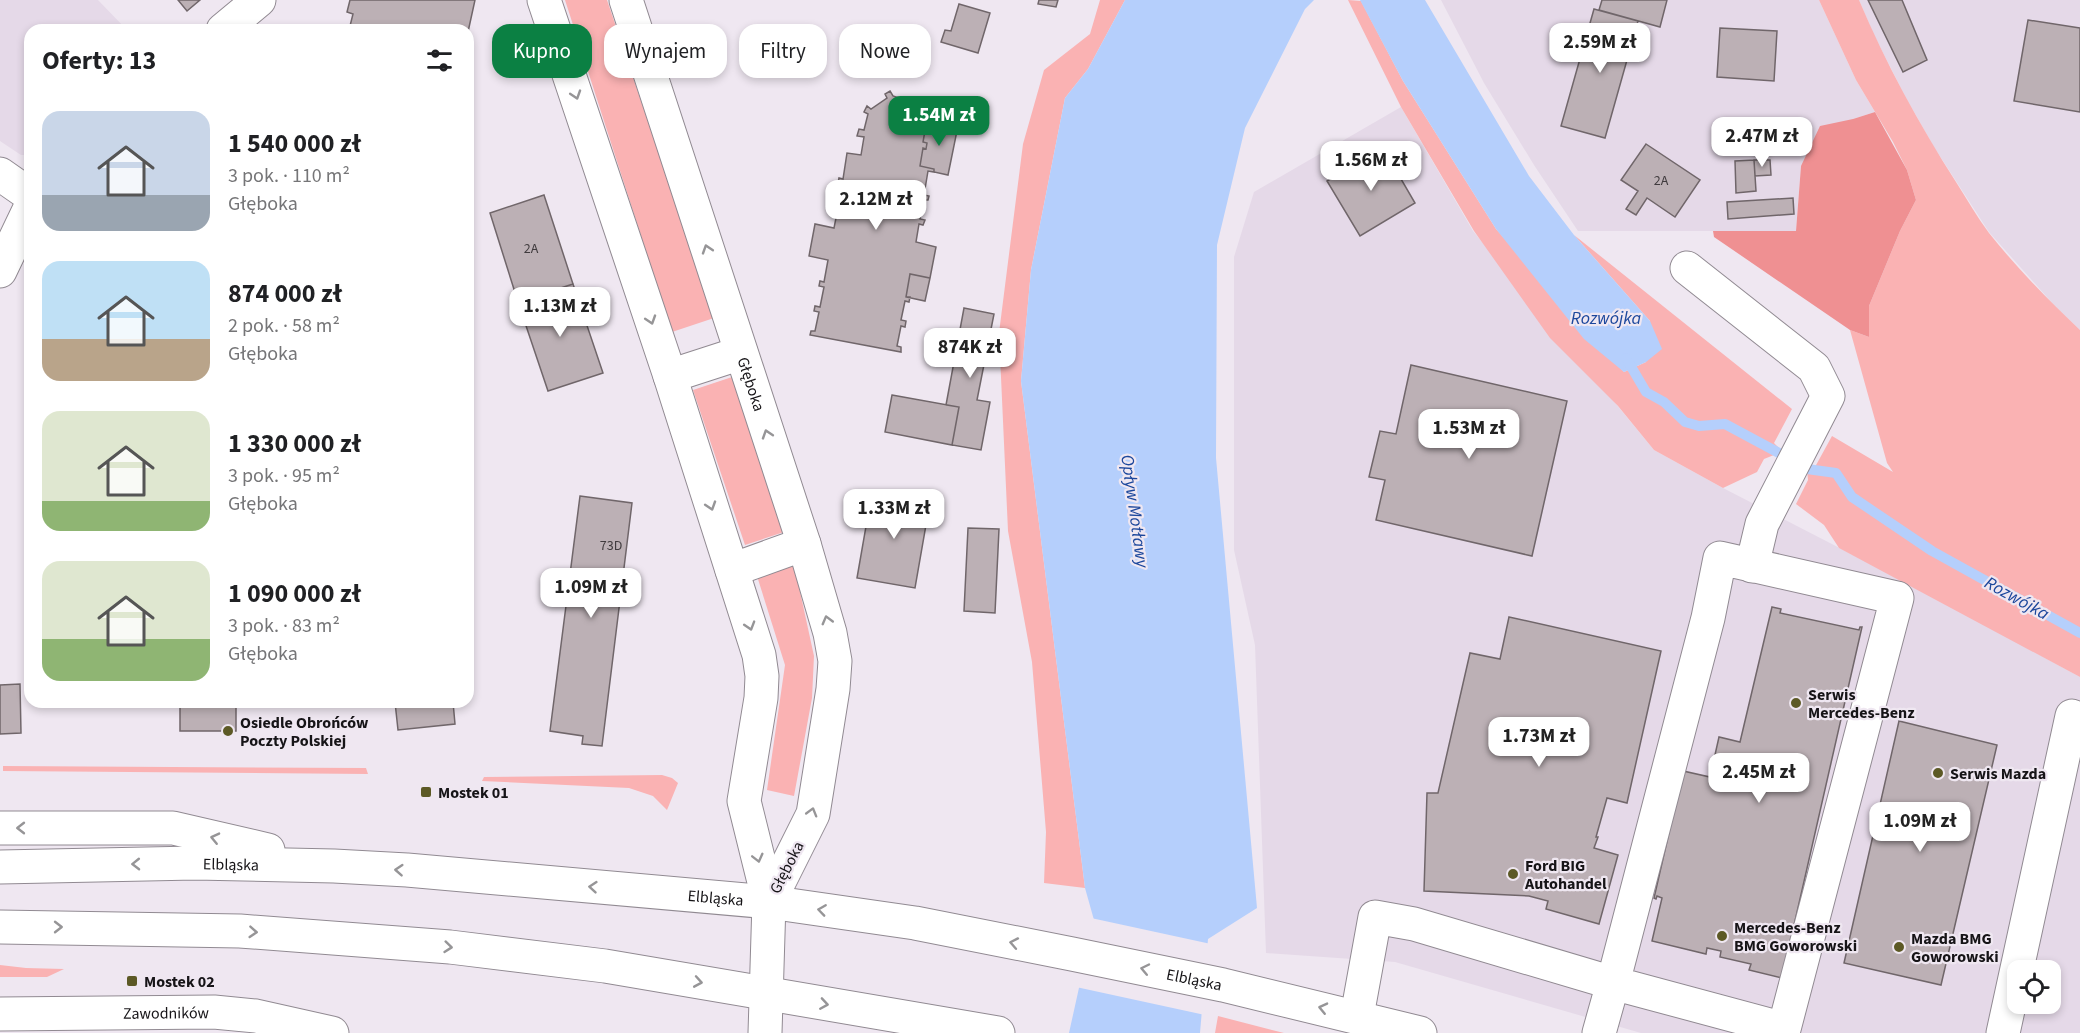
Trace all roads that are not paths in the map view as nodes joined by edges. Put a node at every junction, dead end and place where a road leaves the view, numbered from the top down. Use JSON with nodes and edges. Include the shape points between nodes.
{"nodes":[{"id":1,"x":259,"y":0,"type":"edge"},
{"id":2,"x":544,"y":0,"type":"edge"},
{"id":3,"x":626,"y":0,"type":"edge"},
{"id":4,"x":230,"y":24,"type":"edge"},
{"id":5,"x":0,"y":174,"type":"edge"},
{"id":6,"x":24,"y":191,"type":"edge"},
{"id":7,"x":24,"y":221,"type":"edge"},
{"id":8,"x":1687,"y":268,"type":"dead end"},
{"id":9,"x":0,"y":271,"type":"edge"},
{"id":10,"x":741,"y":353,"type":"junction"},
{"id":11,"x":670,"y":376,"type":"junction"},
{"id":12,"x":804,"y":544,"type":"junction"},
{"id":13,"x":1752,"y":566,"type":"junction"},
{"id":14,"x":732,"y":570,"type":"junction"},
{"id":15,"x":2072,"y":716,"type":"dead end"},
{"id":16,"x":0,"y":828,"type":"edge"},
{"id":17,"x":334,"y":866,"type":"junction"},
{"id":18,"x":0,"y":867,"type":"edge"},
{"id":19,"x":769,"y":902,"type":"junction"},
{"id":20,"x":0,"y":927,"type":"edge"},
{"id":21,"x":1613,"y":983,"type":"junction"},
{"id":22,"x":767,"y":995,"type":"junction"},
{"id":23,"x":0,"y":1014,"type":"edge"},
{"id":24,"x":1357,"y":1016,"type":"junction"},
{"id":25,"x":214,"y":1023,"type":"edge"},
{"id":26,"x":1792,"y":1031,"type":"edge"},
{"id":27,"x":332,"y":1033,"type":"edge"},
{"id":28,"x":765,"y":1033,"type":"edge"},
{"id":29,"x":998,"y":1033,"type":"edge"},
{"id":30,"x":1420,"y":1033,"type":"edge"},
{"id":31,"x":1599,"y":1033,"type":"edge"},
{"id":32,"x":2003,"y":1033,"type":"edge"}],
"edges":[{"from":1,"to":4,"type":"main road"},
{"from":2,"to":11,"type":"main road","name":"Głęboka","one_way":true},
{"from":10,"to":3,"type":"main road","name":"Głęboka","one_way":true},
{"from":5,"to":6,"type":"main road"},
{"from":7,"to":9,"type":"main road"},
{"from":8,"to":13,"type":"main road","via":[[1814,368],[1828,396],[1762,524]]},
{"from":10,"to":11,"type":"main road"},
{"from":12,"to":10,"type":"main road","name":"Głęboka","one_way":true},
{"from":11,"to":14,"type":"main road","name":"Głęboka","one_way":true},
{"from":12,"to":14,"type":"main road"},
{"from":19,"to":12,"type":"main road","name":"Głęboka","one_way":true,"via":[[813,814],[833,689],[835,661],[830,633]]},
{"from":13,"to":21,"type":"main road","via":[[1720,558],[1708,618]]},
{"from":13,"to":26,"type":"main road","via":[[1897,598]]},
{"from":14,"to":19,"type":"main road","name":"Głęboka","one_way":true,"via":[[762,675],[744,801]]},
{"from":15,"to":32,"type":"main road"},
{"from":17,"to":16,"type":"main road","one_way":true,"via":[[173,828]]},
{"from":17,"to":18,"type":"main road","name":"Elbląska","one_way":true,"via":[[195,863]]},
{"from":19,"to":17,"type":"main road","name":"Elbląska","one_way":true},
{"from":19,"to":22,"type":"main road"},
{"from":24,"to":19,"type":"main road","name":"Elbląska","one_way":true,"via":[[915,923]]},
{"from":20,"to":22,"type":"main road","one_way":true,"via":[[240,931],[439,946],[605,966]]},
{"from":21,"to":24,"type":"main road","via":[[1414,924],[1375,917]]},
{"from":21,"to":26,"type":"main road"},
{"from":21,"to":31,"type":"main road"},
{"from":22,"to":28,"type":"main road"},
{"from":22,"to":29,"type":"main road","one_way":true},
{"from":23,"to":25,"type":"main road","name":"Zawodników"},
{"from":24,"to":30,"type":"main road","name":"Elbląska"},
{"from":25,"to":27,"type":"main road","name":"Zawodników","via":[[256,1016]]}]}
